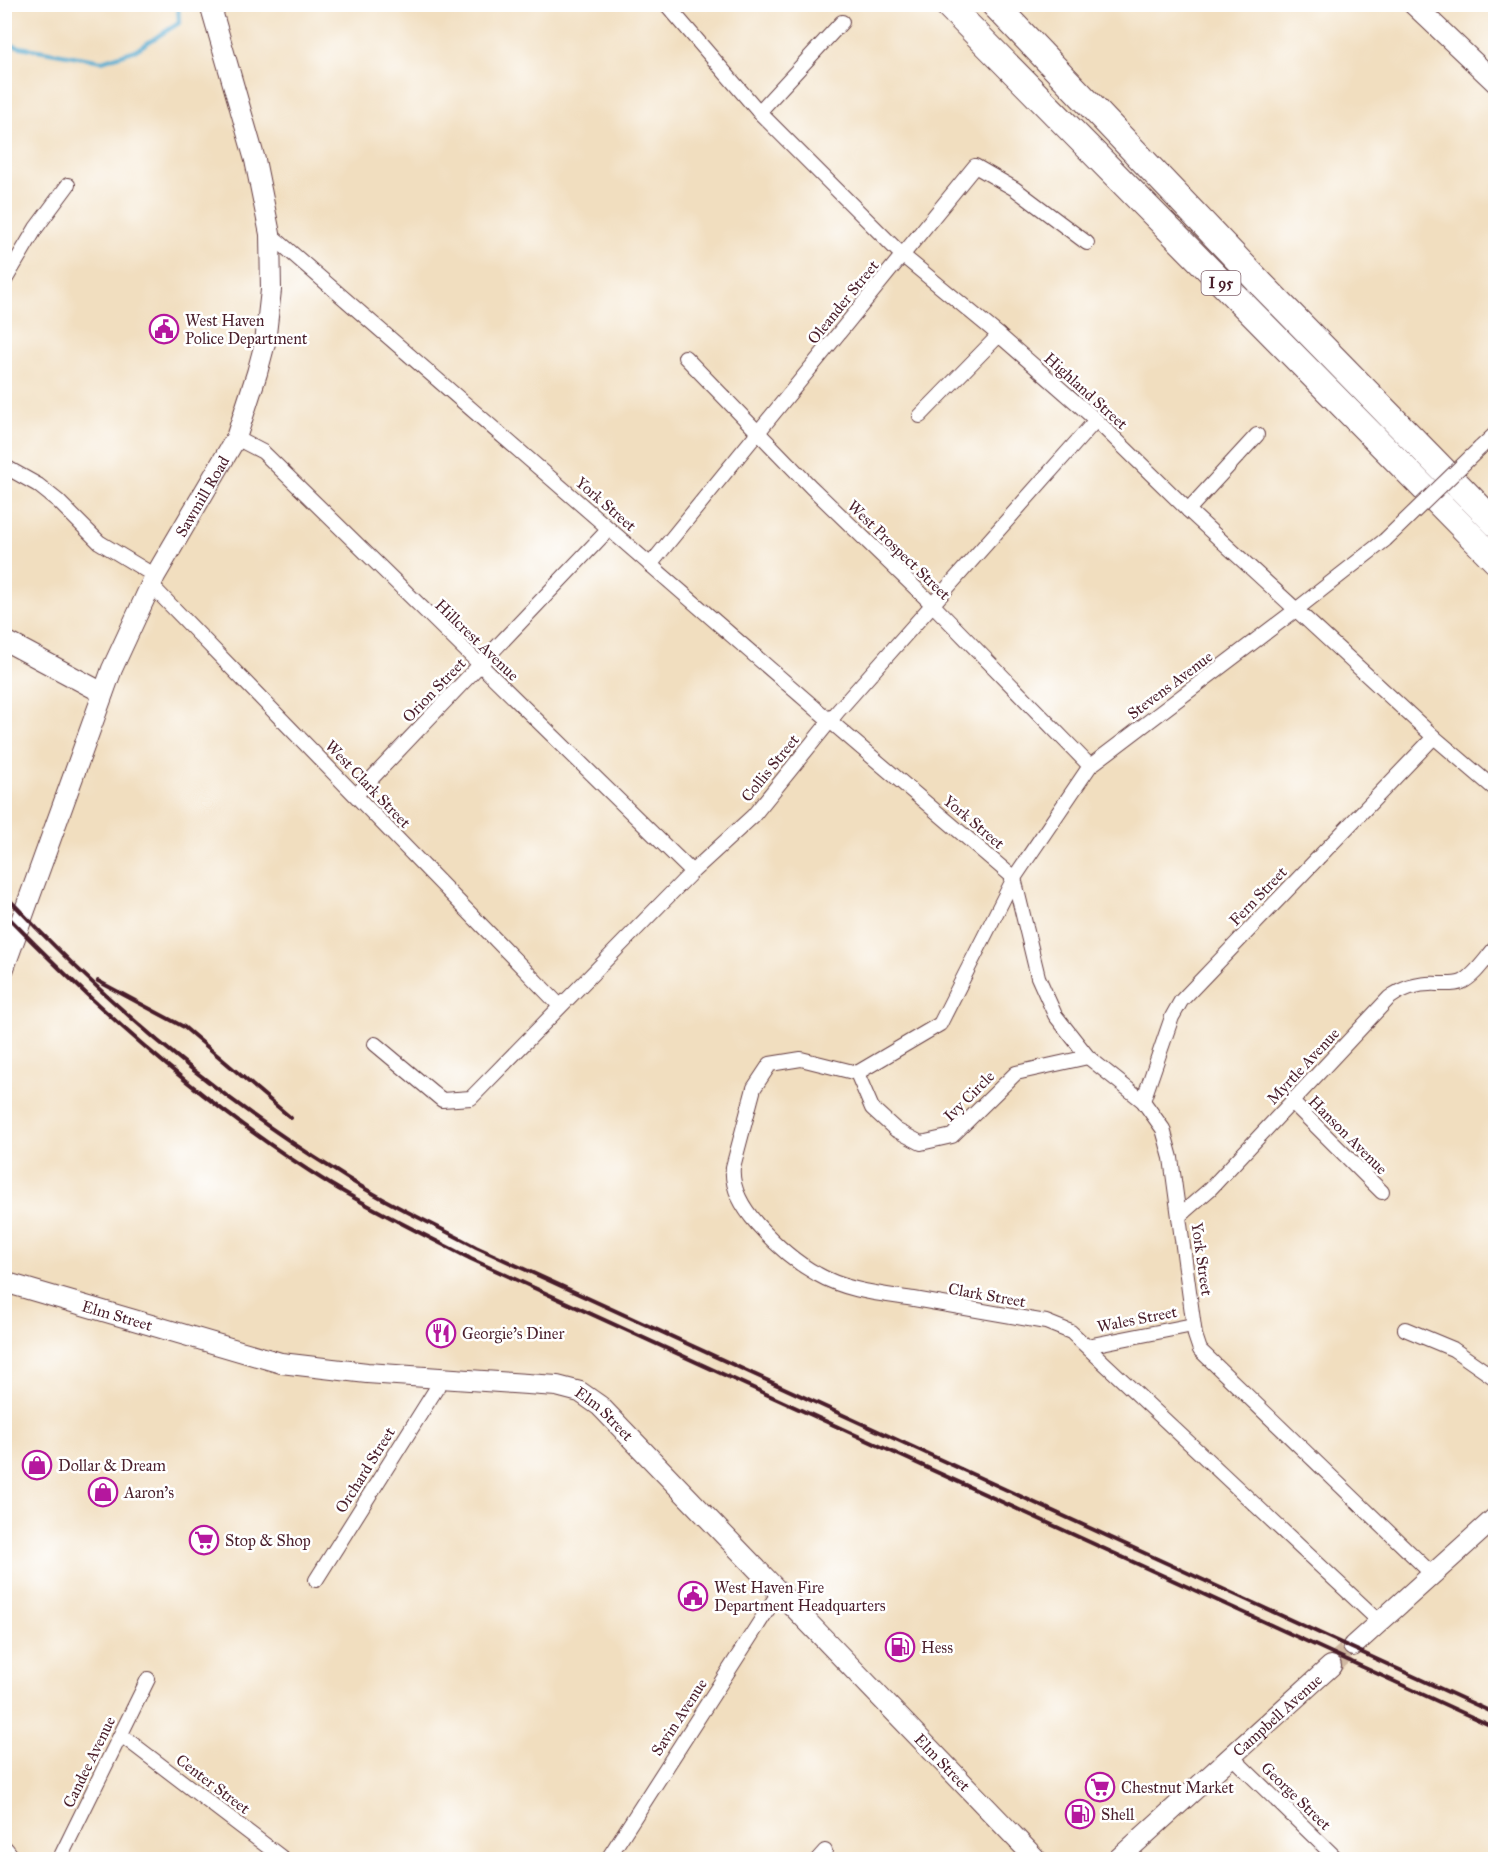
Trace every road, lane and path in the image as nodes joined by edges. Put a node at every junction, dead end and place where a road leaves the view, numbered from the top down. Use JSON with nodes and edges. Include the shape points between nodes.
{"nodes":[{"id":1,"x":210,"y":4,"type":"edge"},
{"id":2,"x":666,"y":4,"type":"edge"},
{"id":3,"x":947,"y":4,"type":"edge"},
{"id":4,"x":994,"y":4,"type":"edge"},
{"id":5,"x":1413,"y":4,"type":"edge"},
{"id":6,"x":842,"y":22,"type":"dead end"},
{"id":7,"x":1496,"y":83,"type":"edge"},
{"id":8,"x":759,"y":112,"type":"junction"},
{"id":9,"x":68,"y":185,"type":"dead end"},
{"id":10,"x":270,"y":234,"type":"junction"},
{"id":11,"x":1088,"y":243,"type":"dead end"},
{"id":12,"x":902,"y":255,"type":"junction"},
{"id":13,"x":4,"y":282,"type":"edge"},
{"id":14,"x":999,"y":335,"type":"junction"},
{"id":15,"x":685,"y":357,"type":"dead end"},
{"id":16,"x":920,"y":416,"type":"dead end"},
{"id":17,"x":1096,"y":420,"type":"junction"},
{"id":18,"x":758,"y":433,"type":"junction"},
{"id":19,"x":1496,"y":433,"type":"edge"},
{"id":20,"x":1257,"y":435,"type":"dead end"},
{"id":21,"x":236,"y":438,"type":"junction"},
{"id":22,"x":4,"y":466,"type":"edge"},
{"id":23,"x":1188,"y":510,"type":"junction"},
{"id":24,"x":1496,"y":524,"type":"edge"},
{"id":25,"x":609,"y":528,"type":"junction"},
{"id":26,"x":1496,"y":561,"type":"edge"},
{"id":27,"x":650,"y":565,"type":"junction"},
{"id":28,"x":153,"y":580,"type":"junction"},
{"id":29,"x":933,"y":605,"type":"junction"},
{"id":30,"x":1297,"y":609,"type":"junction"},
{"id":31,"x":4,"y":639,"type":"edge"},
{"id":32,"x":480,"y":666,"type":"junction"},
{"id":33,"x":103,"y":693,"type":"junction"},
{"id":34,"x":830,"y":721,"type":"junction"},
{"id":35,"x":1434,"y":737,"type":"junction"},
{"id":36,"x":1090,"y":766,"type":"junction"},
{"id":37,"x":1496,"y":790,"type":"edge"},
{"id":38,"x":356,"y":795,"type":"junction"},
{"id":39,"x":692,"y":872,"type":"junction"},
{"id":40,"x":1014,"y":878,"type":"junction"},
{"id":41,"x":1496,"y":948,"type":"edge"},
{"id":42,"x":4,"y":968,"type":"edge"},
{"id":43,"x":561,"y":1006,"type":"junction"},
{"id":44,"x":375,"y":1044,"type":"dead end"},
{"id":45,"x":1088,"y":1057,"type":"junction"},
{"id":46,"x":857,"y":1073,"type":"junction"},
{"id":47,"x":1143,"y":1101,"type":"junction"},
{"id":48,"x":1292,"y":1102,"type":"junction"},
{"id":49,"x":1382,"y":1192,"type":"dead end"},
{"id":50,"x":1179,"y":1216,"type":"junction"},
{"id":51,"x":4,"y":1282,"type":"edge"},
{"id":52,"x":1193,"y":1325,"type":"junction"},
{"id":53,"x":1405,"y":1329,"type":"dead end"},
{"id":54,"x":1087,"y":1346,"type":"junction"},
{"id":55,"x":443,"y":1378,"type":"junction"},
{"id":56,"x":1496,"y":1378,"type":"edge"},
{"id":57,"x":1496,"y":1517,"type":"edge"},
{"id":58,"x":1432,"y":1574,"type":"junction"},
{"id":59,"x":316,"y":1580,"type":"dead end"},
{"id":60,"x":779,"y":1592,"type":"junction"},
{"id":61,"x":1380,"y":1622,"type":"junction"},
{"id":62,"x":1353,"y":1646,"type":"tunnel mouth"},
{"id":63,"x":1331,"y":1666,"type":"tunnel mouth"},
{"id":64,"x":148,"y":1679,"type":"dead end"},
{"id":65,"x":121,"y":1735,"type":"junction"},
{"id":66,"x":1231,"y":1756,"type":"junction"},
{"id":67,"x":4,"y":1851,"type":"edge"},
{"id":68,"x":11,"y":1860,"type":"edge"},
{"id":69,"x":59,"y":1860,"type":"edge"},
{"id":70,"x":285,"y":1860,"type":"edge"},
{"id":71,"x":607,"y":1860,"type":"edge"},
{"id":72,"x":1037,"y":1860,"type":"edge"},
{"id":73,"x":1116,"y":1860,"type":"edge"},
{"id":74,"x":1338,"y":1860,"type":"edge"}],
"edges":[{"from":1,"to":10,"type":"main road","name":"Sawmill Road","via":[[255,160]]},
{"from":2,"to":8,"type":"street","name":"Highland Street"},
{"from":3,"to":26,"type":"highway","number":"I 95"},
{"from":4,"to":24,"type":"highway","number":"I 95"},
{"from":5,"to":7,"type":"main road"},
{"from":6,"to":8,"type":"street"},
{"from":8,"to":12,"type":"street","name":"Highland Street"},
{"from":9,"to":13,"type":"street","via":[[36,228]]},
{"from":10,"to":21,"type":"main road","name":"Sawmill Road","via":[[271,290],[265,343]]},
{"from":10,"to":25,"type":"street","name":"York Street"},
{"from":11,"to":12,"type":"street","name":"Oleander Street","via":[[1015,189],[975,166]]},
{"from":12,"to":14,"type":"street","name":"Highland Street"},
{"from":12,"to":18,"type":"street","name":"Oleander Street"},
{"from":14,"to":16,"type":"street"},
{"from":14,"to":17,"type":"street","name":"Highland Street"},
{"from":15,"to":18,"type":"street","name":"West Prospect Street"},
{"from":17,"to":23,"type":"street","name":"Highland Street"},
{"from":17,"to":29,"type":"street","name":"Collis Street"},
{"from":18,"to":27,"type":"street","name":"Oleander Street"},
{"from":18,"to":29,"type":"street","name":"West Prospect Street"},
{"from":19,"to":30,"type":"street","name":"Stevens Avenue","bridge":true,"via":[[1385,540]]},
{"from":20,"to":23,"type":"street"},
{"from":21,"to":28,"type":"main road","name":"Sawmill Road"},
{"from":21,"to":32,"type":"street","name":"Hillcrest Avenue","via":[[263,452]]},
{"from":22,"to":28,"type":"street","name":"West Clark Street","via":[[38,485],[99,542]]},
{"from":23,"to":30,"type":"street","name":"Highland Street"},
{"from":25,"to":27,"type":"street","name":"York Street"},
{"from":25,"to":32,"type":"street","name":"Orion Street"},
{"from":27,"to":34,"type":"street","name":"York Street"},
{"from":28,"to":33,"type":"main road","name":"Sawmill Road"},
{"from":28,"to":38,"type":"street","name":"West Clark Street"},
{"from":29,"to":34,"type":"street","name":"Collis Street"},
{"from":29,"to":36,"type":"street","name":"West Prospect Street"},
{"from":30,"to":35,"type":"street","name":"Highland Street"},
{"from":30,"to":36,"type":"street","name":"Stevens Avenue"},
{"from":31,"to":33,"type":"main road"},
{"from":32,"to":38,"type":"street","name":"Orion Street"},
{"from":32,"to":39,"type":"street","name":"Hillcrest Avenue"},
{"from":33,"to":42,"type":"main road","name":"Sawmill Road"},
{"from":34,"to":39,"type":"street","name":"Collis Street","via":[[753,816]]},
{"from":34,"to":40,"type":"street","name":"York Street"},
{"from":35,"to":37,"type":"street","name":"Highland Street"},
{"from":35,"to":47,"type":"street","name":"Fern Street","via":[[1181,1001]]},
{"from":36,"to":40,"type":"street","name":"Stevens Avenue"},
{"from":38,"to":43,"type":"street","name":"West Clark Street"},
{"from":39,"to":43,"type":"street","name":"Collis Street"},
{"from":40,"to":45,"type":"street","name":"York Street","via":[[1045,996]]},
{"from":40,"to":46,"type":"street","name":"Stevens Avenue","via":[[940,1024]]},
{"from":41,"to":48,"type":"street","name":"Myrtle Avenue","via":[[1470,977],[1453,984],[1419,984],[1395,993]]},
{"from":43,"to":44,"type":"street","name":"Collis Street","via":[[471,1098],[442,1101]]},
{"from":45,"to":46,"type":"street","name":"Ivy Circle","via":[[1016,1073],[952,1136],[921,1143],[896,1130],[872,1108]]},
{"from":45,"to":47,"type":"street","name":"York Street"},
{"from":46,"to":54,"type":"street","name":"Clark Street","via":[[801,1059],[770,1064],[754,1088],[732,1177],[735,1190],[764,1233],[802,1265],[839,1284],[1046,1322],[1071,1332]]},
{"from":47,"to":50,"type":"street","name":"York Street","via":[[1160,1124],[1168,1144]]},
{"from":48,"to":49,"type":"street","name":"Hanson Avenue"},
{"from":48,"to":50,"type":"street","name":"Myrtle Avenue"},
{"from":50,"to":52,"type":"street","name":"York Street"},
{"from":51,"to":55,"type":"main road","name":"Elm Street","via":[[281,1363]]},
{"from":52,"to":54,"type":"street","name":"Wales Street"},
{"from":52,"to":58,"type":"street","name":"York Street","via":[[1205,1356]]},
{"from":53,"to":56,"type":"street","via":[[1453,1349]]},
{"from":54,"to":61,"type":"street","name":"Clark Street"},
{"from":55,"to":59,"type":"street","name":"Orchard Street"},
{"from":55,"to":60,"type":"main road","name":"Elm Street","via":[[556,1386],[591,1398]]},
{"from":57,"to":58,"type":"main road"},
{"from":58,"to":61,"type":"main road"},
{"from":60,"to":71,"type":"street","name":"Savin Avenue"},
{"from":60,"to":72,"type":"main road","name":"Elm Street"},
{"from":61,"to":62,"type":"main road"},
{"from":63,"to":66,"type":"main road","name":"Campbell Avenue"},
{"from":64,"to":65,"type":"street","name":"Candee Avenue"},
{"from":65,"to":69,"type":"street","name":"Candee Avenue"},
{"from":65,"to":70,"type":"street","name":"Center Street"},
{"from":66,"to":73,"type":"main road","name":"Campbell Avenue"},
{"from":66,"to":74,"type":"street","name":"George Street"},
{"from":67,"to":68,"type":"main road"}]}
